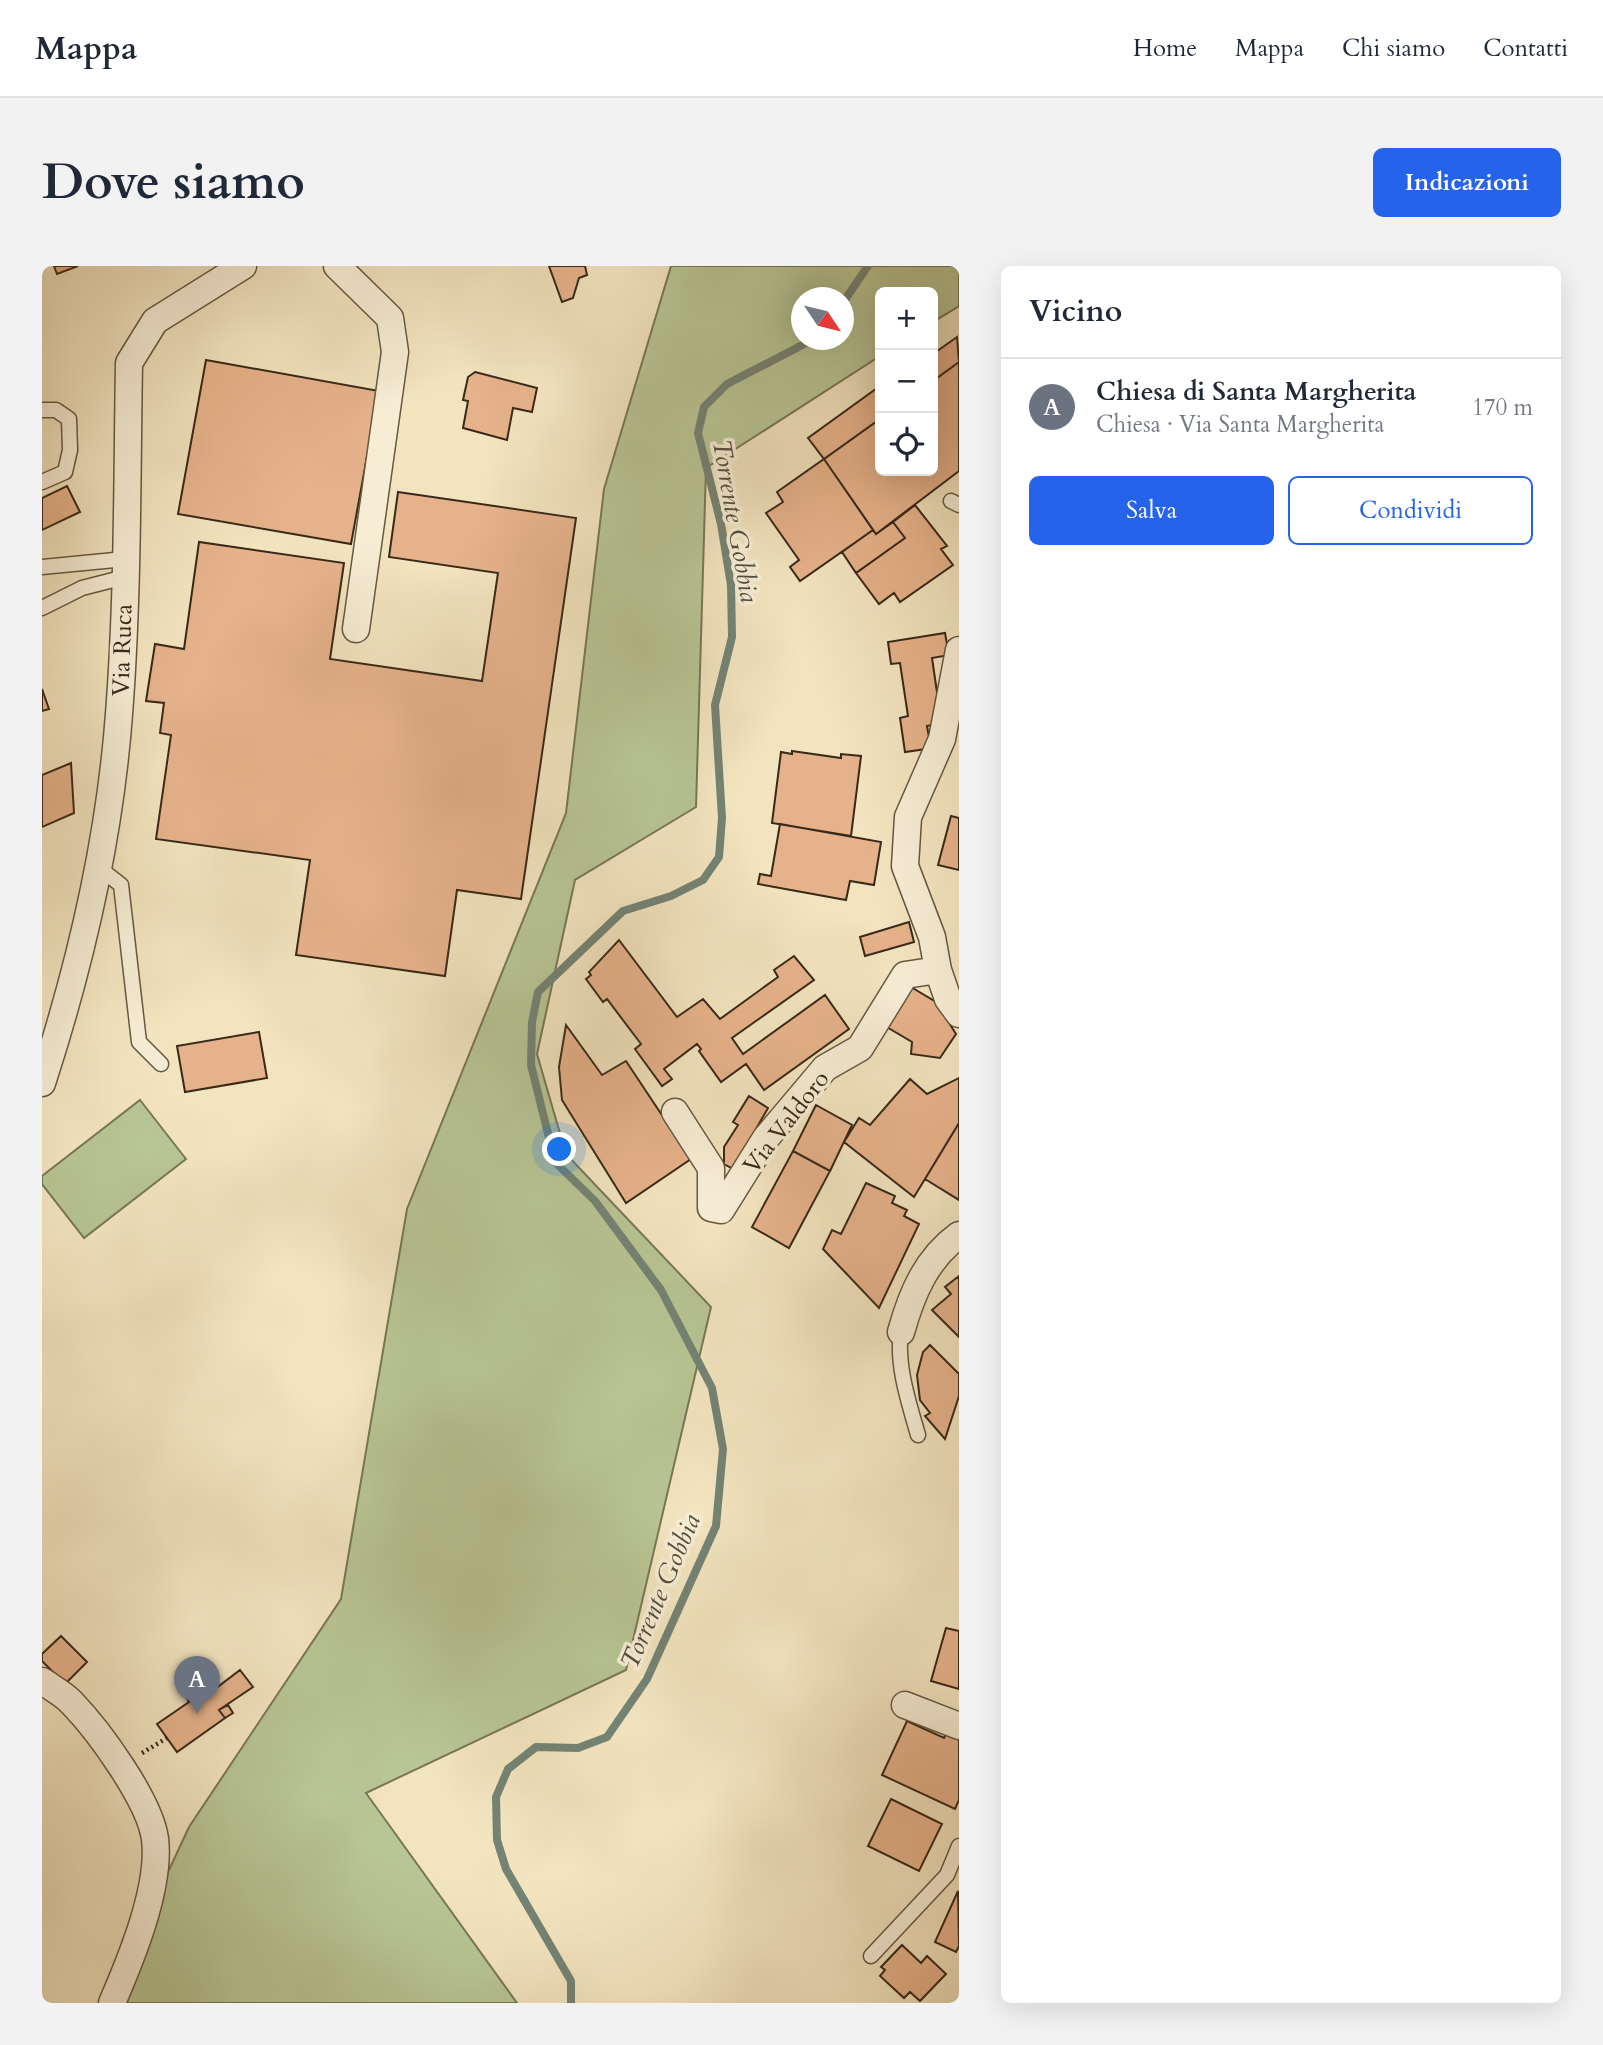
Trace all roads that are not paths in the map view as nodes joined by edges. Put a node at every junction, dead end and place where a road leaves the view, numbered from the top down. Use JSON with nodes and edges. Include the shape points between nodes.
{"nodes":[{"id":1,"x":243,"y":266,"type":"edge"},
{"id":2,"x":337,"y":266,"type":"edge"},
{"id":3,"x":42,"y":410,"type":"edge"},
{"id":4,"x":42,"y":482,"type":"edge"},
{"id":5,"x":42,"y":567,"type":"edge"},
{"id":6,"x":125,"y":568,"type":"junction"},
{"id":7,"x":42,"y":608,"type":"edge"},
{"id":8,"x":356,"y":629,"type":"dead end"},
{"id":9,"x":959,"y":650,"type":"edge"},
{"id":10,"x":98,"y":867,"type":"junction"},
{"id":11,"x":938,"y":970,"type":"junction"},
{"id":12,"x":959,"y":1014,"type":"edge"},
{"id":13,"x":160,"y":1064,"type":"dead end"},
{"id":14,"x":42,"y":1083,"type":"edge"},
{"id":15,"x":675,"y":1112,"type":"dead end"},
{"id":16,"x":959,"y":1235,"type":"edge"},
{"id":17,"x":901,"y":1332,"type":"joint"},
{"id":18,"x":918,"y":1435,"type":"dead end"},
{"id":19,"x":42,"y":1681,"type":"edge"},
{"id":20,"x":905,"y":1705,"type":"dead end"},
{"id":21,"x":959,"y":1726,"type":"edge"},
{"id":22,"x":959,"y":1846,"type":"edge"},
{"id":23,"x":871,"y":1956,"type":"dead end"},
{"id":24,"x":112,"y":2003,"type":"edge"}],
"edges":[{"from":1,"to":6,"type":"street","name":"Via Ruca","via":[[155,321],[129,363]]},
{"from":2,"to":8,"type":"street","via":[[390,318],[395,352]]},
{"from":3,"to":4,"type":"lane","via":[[57,410],[69,419],[70,450],[65,472]]},
{"from":5,"to":6,"type":"lane"},
{"from":6,"to":7,"type":"lane"},
{"from":6,"to":10,"type":"street","name":"Via Ruca","via":[[119,715]]},
{"from":9,"to":11,"type":"street","via":[[942,740],[908,817],[905,866],[932,937]]},
{"from":10,"to":13,"type":"lane","via":[[121,885],[139,1042]]},
{"from":10,"to":14,"type":"street","name":"Via Ruca","via":[[60,1030]]},
{"from":11,"to":12,"type":"street"},
{"from":11,"to":15,"type":"street","name":"Via Valdoro","via":[[905,975],[860,1048],[825,1068],[766,1138],[721,1210],[711,1208],[711,1168]]},
{"from":16,"to":17,"type":"street","via":[[939,1249],[911,1294]]},
{"from":17,"to":18,"type":"lane","via":[[899,1345]]},
{"from":19,"to":24,"type":"street","via":[[71,1702],[121,1767],[142,1801],[155,1839],[151,1891]]},
{"from":20,"to":21,"type":"street"},
{"from":22,"to":23,"type":"lane","via":[[947,1875]]}]}
